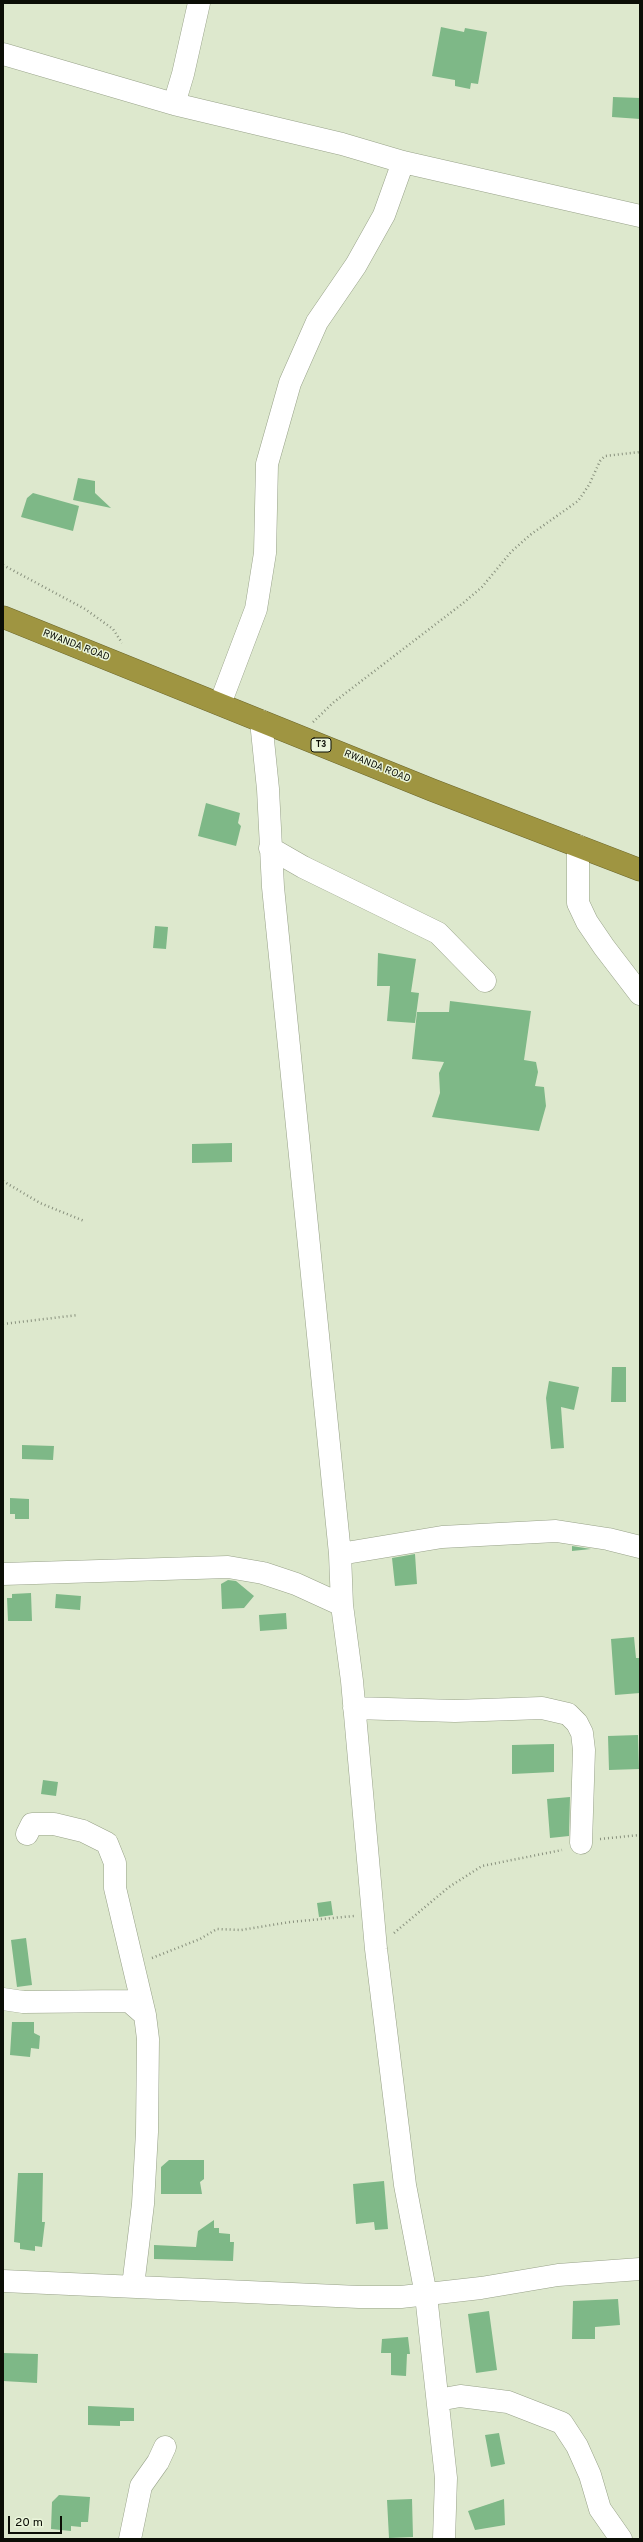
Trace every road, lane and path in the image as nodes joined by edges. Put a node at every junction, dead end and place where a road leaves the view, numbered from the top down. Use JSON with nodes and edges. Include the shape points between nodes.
{"nodes":[{"id":1,"x":199,"y":3,"type":"edge"},
{"id":2,"x":3,"y":54,"type":"edge"},
{"id":3,"x":174,"y":104,"type":"junction"},
{"id":4,"x":403,"y":162,"type":"junction"},
{"id":5,"x":640,"y":216,"type":"edge"},
{"id":6,"x":640,"y":452,"type":"edge"},
{"id":7,"x":3,"y":565,"type":"edge"},
{"id":8,"x":3,"y":617,"type":"edge"},
{"id":9,"x":125,"y":647,"type":"dead end"},
{"id":10,"x":220,"y":704,"type":"junction"},
{"id":11,"x":261,"y":721,"type":"junction"},
{"id":12,"x":298,"y":735,"type":"junction"},
{"id":13,"x":578,"y":846,"type":"junction"},
{"id":14,"x":270,"y":848,"type":"junction"},
{"id":15,"x":640,"y":870,"type":"edge"},
{"id":16,"x":485,"y":981,"type":"dead end"},
{"id":17,"x":640,"y":994,"type":"edge"},
{"id":18,"x":3,"y":1181,"type":"edge"},
{"id":19,"x":84,"y":1221,"type":"dead end"},
{"id":20,"x":78,"y":1315,"type":"dead end"},
{"id":21,"x":3,"y":1324,"type":"edge"},
{"id":22,"x":640,"y":1547,"type":"edge"},
{"id":23,"x":340,"y":1554,"type":"junction"},
{"id":24,"x":3,"y":1574,"type":"edge"},
{"id":25,"x":342,"y":1606,"type":"junction"},
{"id":26,"x":354,"y":1708,"type":"junction"},
{"id":27,"x":27,"y":1834,"type":"dead end"},
{"id":28,"x":640,"y":1835,"type":"edge"},
{"id":29,"x":582,"y":1843,"type":"junction"},
{"id":30,"x":373,"y":1917,"type":"junction"},
{"id":31,"x":376,"y":1949,"type":"junction"},
{"id":32,"x":134,"y":1972,"type":"junction"},
{"id":33,"x":3,"y":1999,"type":"edge"},
{"id":34,"x":144,"y":2015,"type":"junction"},
{"id":35,"x":640,"y":2269,"type":"edge"},
{"id":36,"x":3,"y":2281,"type":"edge"},
{"id":37,"x":133,"y":2286,"type":"junction"},
{"id":38,"x":426,"y":2295,"type":"junction"},
{"id":39,"x":438,"y":2400,"type":"junction"},
{"id":40,"x":165,"y":2447,"type":"dead end"},
{"id":41,"x":130,"y":2539,"type":"edge"},
{"id":42,"x":444,"y":2539,"type":"edge"},
{"id":43,"x":621,"y":2539,"type":"edge"}],
"edges":[{"from":1,"to":3,"type":"street","via":[[184,74]]},
{"from":2,"to":3,"type":"street"},
{"from":3,"to":4,"type":"street","via":[[342,144]]},
{"from":4,"to":5,"type":"street"},
{"from":4,"to":10,"type":"street","via":[[384,216],[356,265],[317,322],[290,383],[267,464],[266,553],[256,609]]},
{"from":6,"to":12,"type":"path","via":[[605,456],[578,501],[530,535],[511,552],[482,587],[334,702]]},
{"from":7,"to":9,"type":"path","via":[[85,608],[113,629]]},
{"from":8,"to":10,"type":"highway","name":"RWANDA ROAD","number":"T3"},
{"from":10,"to":11,"type":"highway","name":"RWANDA ROAD","number":"T3"},
{"from":11,"to":12,"type":"highway","name":"RWANDA ROAD","number":"T3"},
{"from":11,"to":14,"type":"street","via":[[268,789]]},
{"from":12,"to":13,"type":"highway","name":"RWANDA ROAD","number":"T3"},
{"from":13,"to":15,"type":"highway","name":"RWANDA ROAD","number":"T3"},
{"from":13,"to":17,"type":"street","via":[[578,903],[587,922]]},
{"from":14,"to":16,"type":"street","via":[[309,870],[438,933]]},
{"from":14,"to":23,"type":"street"},
{"from":18,"to":19,"type":"path","via":[[40,1202]]},
{"from":20,"to":21,"type":"path"},
{"from":22,"to":23,"type":"street","via":[[608,1538],[556,1531],[442,1537]]},
{"from":23,"to":25,"type":"street"},
{"from":24,"to":25,"type":"street","via":[[228,1567],[263,1573],[296,1584]]},
{"from":25,"to":26,"type":"street"},
{"from":26,"to":29,"type":"street","via":[[440,1711],[542,1708],[568,1714],[582,1733],[584,1750]]},
{"from":26,"to":30,"type":"street"},
{"from":27,"to":32,"type":"street","via":[[32,1824],[54,1824],[83,1831],[107,1843],[115,1863],[115,1888]]},
{"from":28,"to":29,"type":"path"},
{"from":29,"to":31,"type":"path","via":[[532,1858],[482,1866],[469,1873],[399,1927]]},
{"from":30,"to":31,"type":"street"},
{"from":30,"to":32,"type":"path","via":[[290,1922],[248,1929],[217,1929],[200,1939],[155,1956]]},
{"from":31,"to":38,"type":"street","via":[[405,2185]]},
{"from":32,"to":34,"type":"street"},
{"from":33,"to":34,"type":"street","via":[[24,2002],[129,2001]]},
{"from":34,"to":37,"type":"street","via":[[148,2040],[146,2138],[142,2211]]},
{"from":35,"to":38,"type":"street","via":[[558,2275]]},
{"from":36,"to":37,"type":"street"},
{"from":37,"to":38,"type":"street","via":[[359,2297]]},
{"from":38,"to":39,"type":"street"},
{"from":39,"to":42,"type":"street","via":[[446,2478]]},
{"from":39,"to":43,"type":"street","via":[[460,2396],[508,2402],[562,2423],[577,2446],[590,2475],[600,2509]]},
{"from":40,"to":41,"type":"street","via":[[141,2486]]}]}
